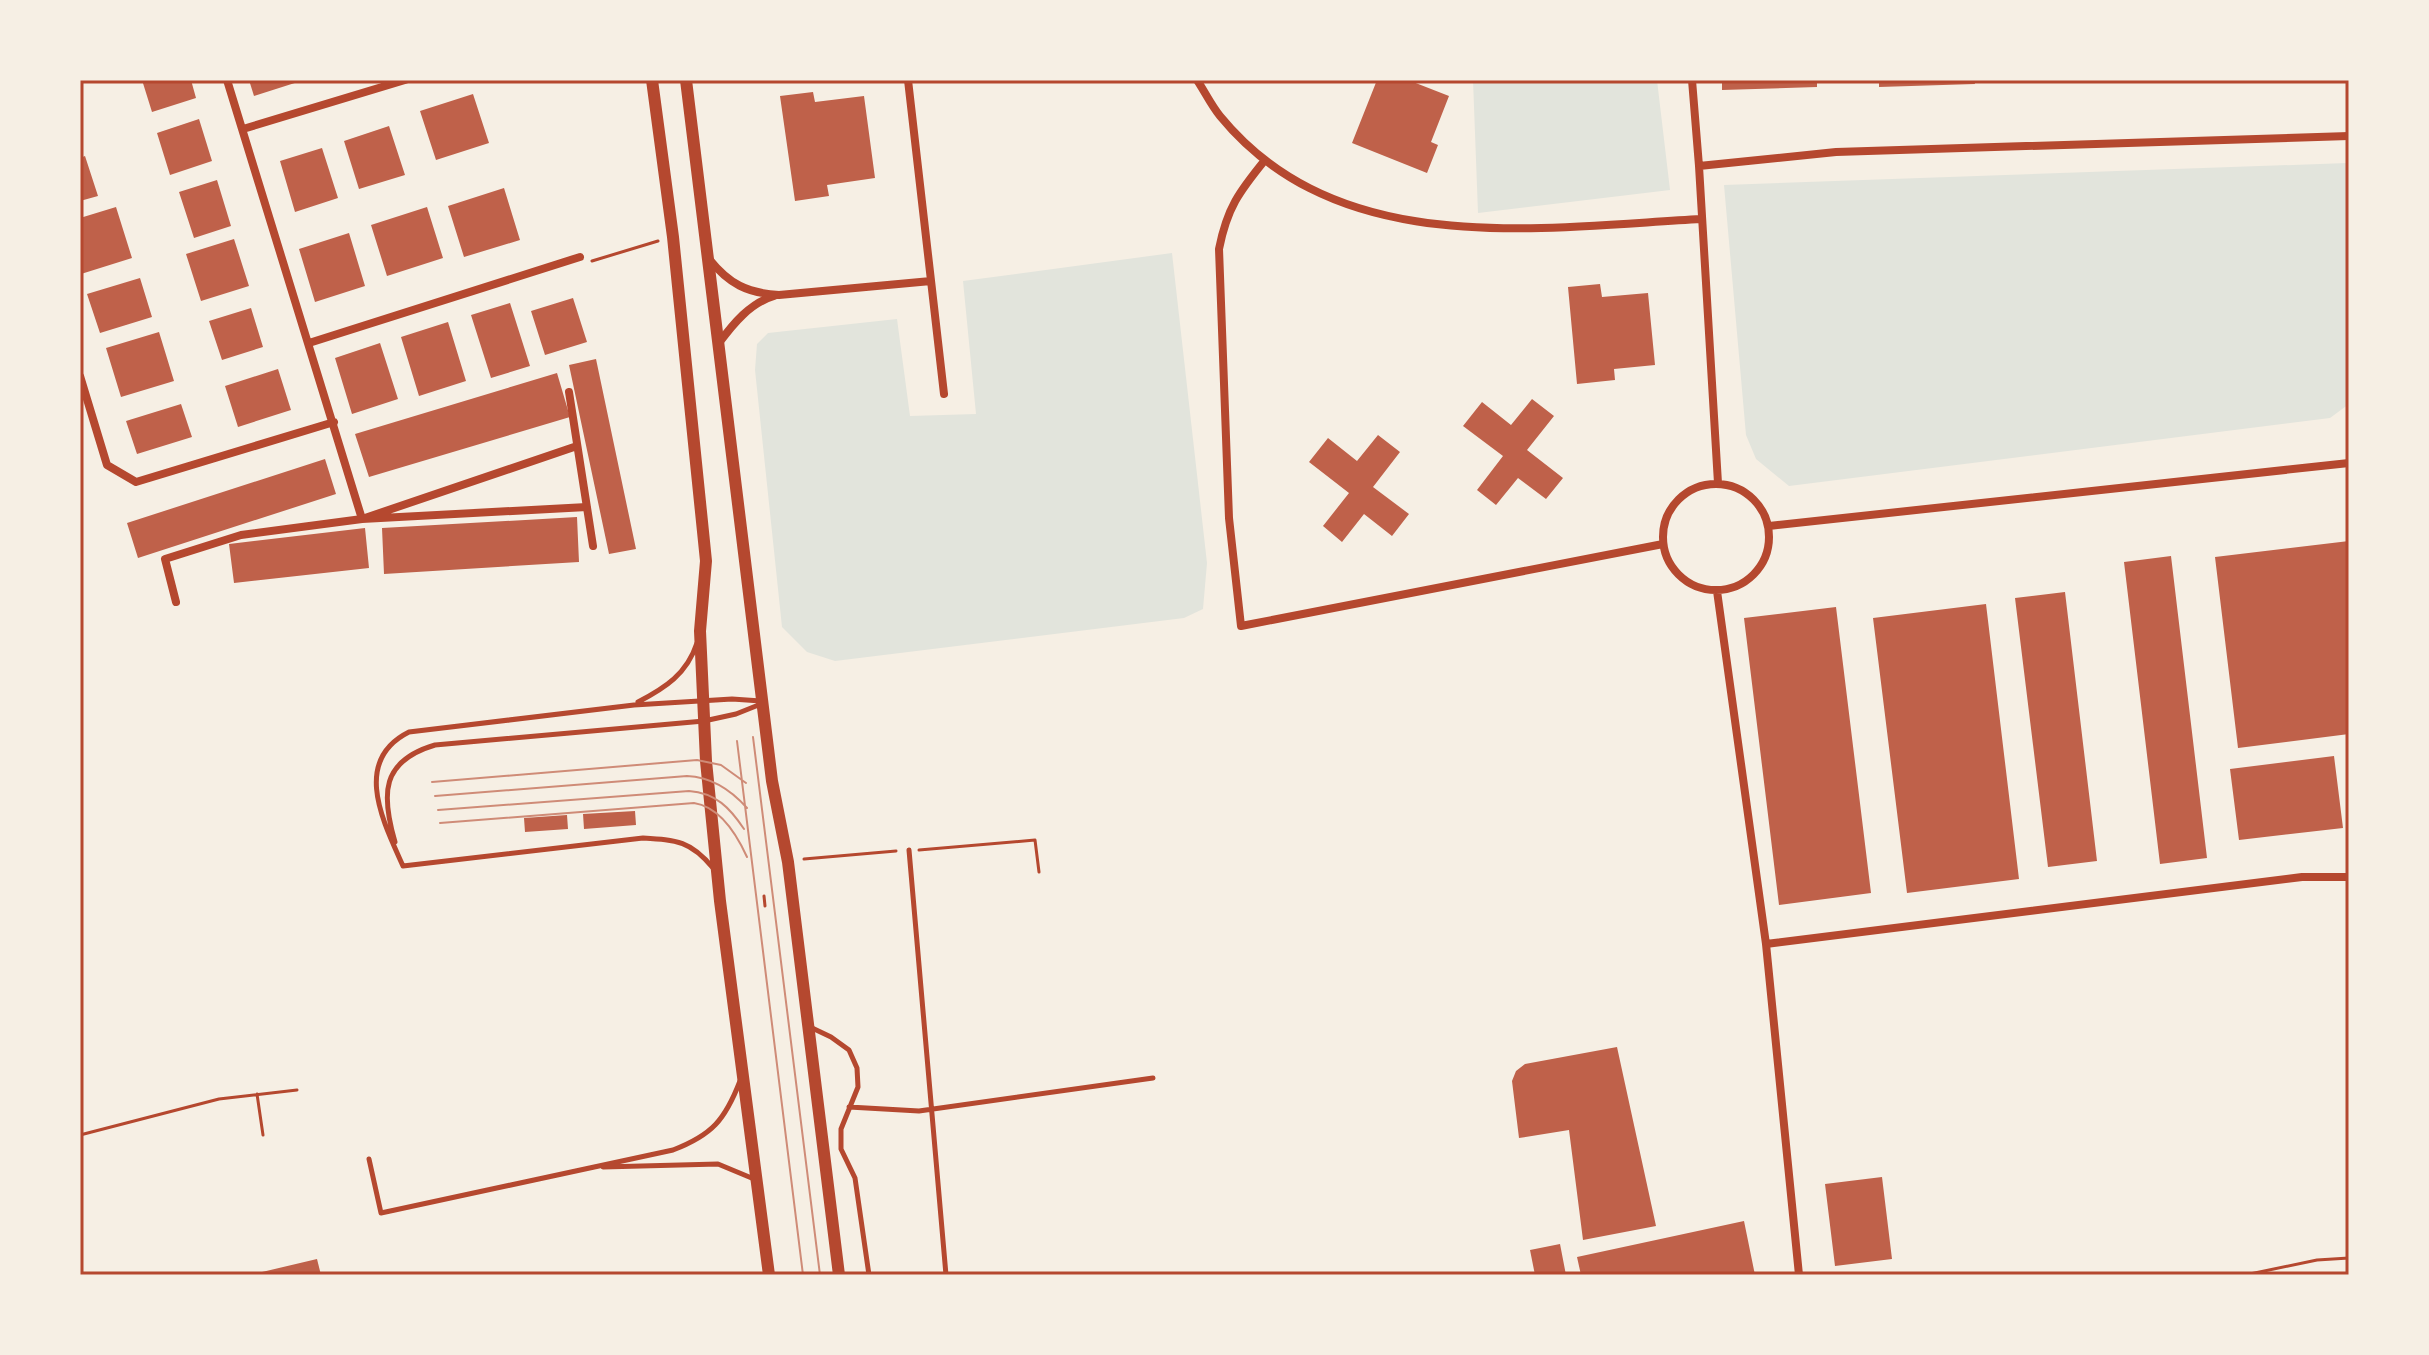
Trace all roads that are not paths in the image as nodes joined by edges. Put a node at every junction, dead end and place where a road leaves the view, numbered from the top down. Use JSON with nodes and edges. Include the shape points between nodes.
{"nodes":[{"id":1,"x":227,"y":80,"type":"edge"},
{"id":2,"x":405,"y":80,"type":"edge"},
{"id":3,"x":652,"y":80,"type":"edge"},
{"id":4,"x":686,"y":80,"type":"edge"},
{"id":5,"x":908,"y":80,"type":"edge"},
{"id":6,"x":1197,"y":80,"type":"edge"},
{"id":7,"x":1692,"y":80,"type":"edge"},
{"id":8,"x":243,"y":129,"type":"junction"},
{"id":9,"x":2349,"y":136,"type":"edge"},
{"id":10,"x":1265,"y":160,"type":"junction"},
{"id":11,"x":1699,"y":166,"type":"junction"},
{"id":12,"x":1701,"y":219,"type":"junction"},
{"id":13,"x":580,"y":257,"type":"dead end"},
{"id":14,"x":708,"y":258,"type":"junction"},
{"id":15,"x":931,"y":281,"type":"junction"},
{"id":16,"x":779,"y":295,"type":"junction"},
{"id":17,"x":309,"y":343,"type":"junction"},
{"id":18,"x":719,"y":343,"type":"junction"},
{"id":19,"x":80,"y":376,"type":"edge"},
{"id":20,"x":569,"y":392,"type":"dead end"},
{"id":21,"x":944,"y":394,"type":"dead end"},
{"id":22,"x":334,"y":422,"type":"junction"},
{"id":23,"x":577,"y":446,"type":"junction"},
{"id":24,"x":2349,"y":463,"type":"edge"},
{"id":25,"x":1718,"y":483,"type":"junction"},
{"id":26,"x":587,"y":507,"type":"junction"},
{"id":27,"x":362,"y":519,"type":"junction"},
{"id":28,"x":1769,"y":526,"type":"junction"},
{"id":29,"x":1663,"y":544,"type":"junction"},
{"id":30,"x":593,"y":546,"type":"dead end"},
{"id":31,"x":1717,"y":591,"type":"junction"},
{"id":32,"x":176,"y":602,"type":"dead end"},
{"id":33,"x":700,"y":631,"type":"junction"},
{"id":34,"x":702,"y":701,"type":"junction"},
{"id":35,"x":765,"y":702,"type":"junction"},
{"id":36,"x":634,"y":705,"type":"junction"},
{"id":37,"x":704,"y":721,"type":"junction"},
{"id":38,"x":909,"y":850,"type":"road end"},
{"id":39,"x":403,"y":866,"type":"junction"},
{"id":40,"x":718,"y":874,"type":"junction"},
{"id":41,"x":2349,"y":877,"type":"edge"},
{"id":42,"x":1766,"y":944,"type":"junction"},
{"id":43,"x":807,"y":1026,"type":"junction"},
{"id":44,"x":744,"y":1070,"type":"junction"},
{"id":45,"x":1153,"y":1078,"type":"dead end"},
{"id":46,"x":849,"y":1107,"type":"junction"},
{"id":47,"x":932,"y":1109,"type":"junction"},
{"id":48,"x":369,"y":1159,"type":"dead end"},
{"id":49,"x":582,"y":1168,"type":"junction"},
{"id":50,"x":758,"y":1181,"type":"junction"},
{"id":51,"x":769,"y":1275,"type":"edge"},
{"id":52,"x":839,"y":1275,"type":"edge"},
{"id":53,"x":869,"y":1275,"type":"edge"},
{"id":54,"x":946,"y":1275,"type":"edge"},
{"id":55,"x":1799,"y":1275,"type":"edge"}],
"edges":[{"from":1,"to":8,"type":"street"},
{"from":2,"to":8,"type":"street"},
{"from":3,"to":33,"type":"street","via":[[706,561]]},
{"from":4,"to":14,"type":"street"},
{"from":5,"to":15,"type":"street"},
{"from":6,"to":10,"type":"street","via":[[1220,116]]},
{"from":7,"to":11,"type":"street"},
{"from":8,"to":17,"type":"street"},
{"from":9,"to":11,"type":"street","via":[[1836,152]]},
{"from":10,"to":12,"type":"street","via":[[1313,191],[1364,212],[1447,226],[1534,228]]},
{"from":10,"to":29,"type":"street","via":[[1225,218],[1219,249],[1229,518],[1241,626]]},
{"from":11,"to":12,"type":"street"},
{"from":12,"to":25,"type":"street"},
{"from":13,"to":17,"type":"street"},
{"from":14,"to":16,"type":"street","via":[[736,286]]},
{"from":14,"to":18,"type":"street"},
{"from":15,"to":16,"type":"street"},
{"from":15,"to":21,"type":"street"},
{"from":16,"to":18,"type":"street","via":[[749,310]]},
{"from":17,"to":22,"type":"street"},
{"from":18,"to":35,"type":"street"},
{"from":19,"to":22,"type":"street","via":[[107,465],[136,482]]},
{"from":20,"to":23,"type":"street"},
{"from":22,"to":27,"type":"street"},
{"from":23,"to":26,"type":"street"},
{"from":23,"to":27,"type":"street"},
{"from":24,"to":28,"type":"street"},
{"from":25,"to":28,"type":"street","via":[[1754,498]]},
{"from":25,"to":29,"type":"street","via":[[1699,486],[1670,509]]},
{"from":26,"to":27,"type":"street"},
{"from":26,"to":30,"type":"street"},
{"from":27,"to":32,"type":"street","via":[[241,535],[165,559]]},
{"from":28,"to":31,"type":"street","via":[[1763,563],[1752,577]]},
{"from":29,"to":31,"type":"street","via":[[1680,577],[1695,587]]},
{"from":31,"to":42,"type":"street"},
{"from":33,"to":34,"type":"street"},
{"from":33,"to":36,"type":"lane","via":[[693,655],[675,679]]},
{"from":34,"to":35,"type":"lane"},
{"from":34,"to":36,"type":"lane"},
{"from":34,"to":37,"type":"street"},
{"from":35,"to":37,"type":"lane"},
{"from":35,"to":43,"type":"street"},
{"from":36,"to":39,"type":"lane","via":[[420,729],[399,737],[382,757],[375,781],[385,826]]},
{"from":37,"to":39,"type":"lane","via":[[420,750],[399,763],[387,789],[390,825]]},
{"from":37,"to":40,"type":"street"},
{"from":38,"to":47,"type":"lane"},
{"from":39,"to":40,"type":"lane","via":[[643,838],[672,839],[697,849]]},
{"from":40,"to":44,"type":"street"},
{"from":41,"to":42,"type":"street","via":[[2302,877]]},
{"from":42,"to":55,"type":"street"},
{"from":43,"to":46,"type":"lane","via":[[849,1050],[858,1087]]},
{"from":43,"to":52,"type":"street"},
{"from":44,"to":49,"type":"lane","via":[[723,1117],[708,1134],[673,1150]]},
{"from":44,"to":50,"type":"street"},
{"from":45,"to":47,"type":"lane"},
{"from":46,"to":47,"type":"lane"},
{"from":46,"to":53,"type":"lane","via":[[841,1149],[855,1178]]},
{"from":47,"to":54,"type":"lane"},
{"from":48,"to":49,"type":"lane","via":[[381,1213]]},
{"from":49,"to":50,"type":"lane","via":[[718,1164]]},
{"from":50,"to":51,"type":"street"}]}
